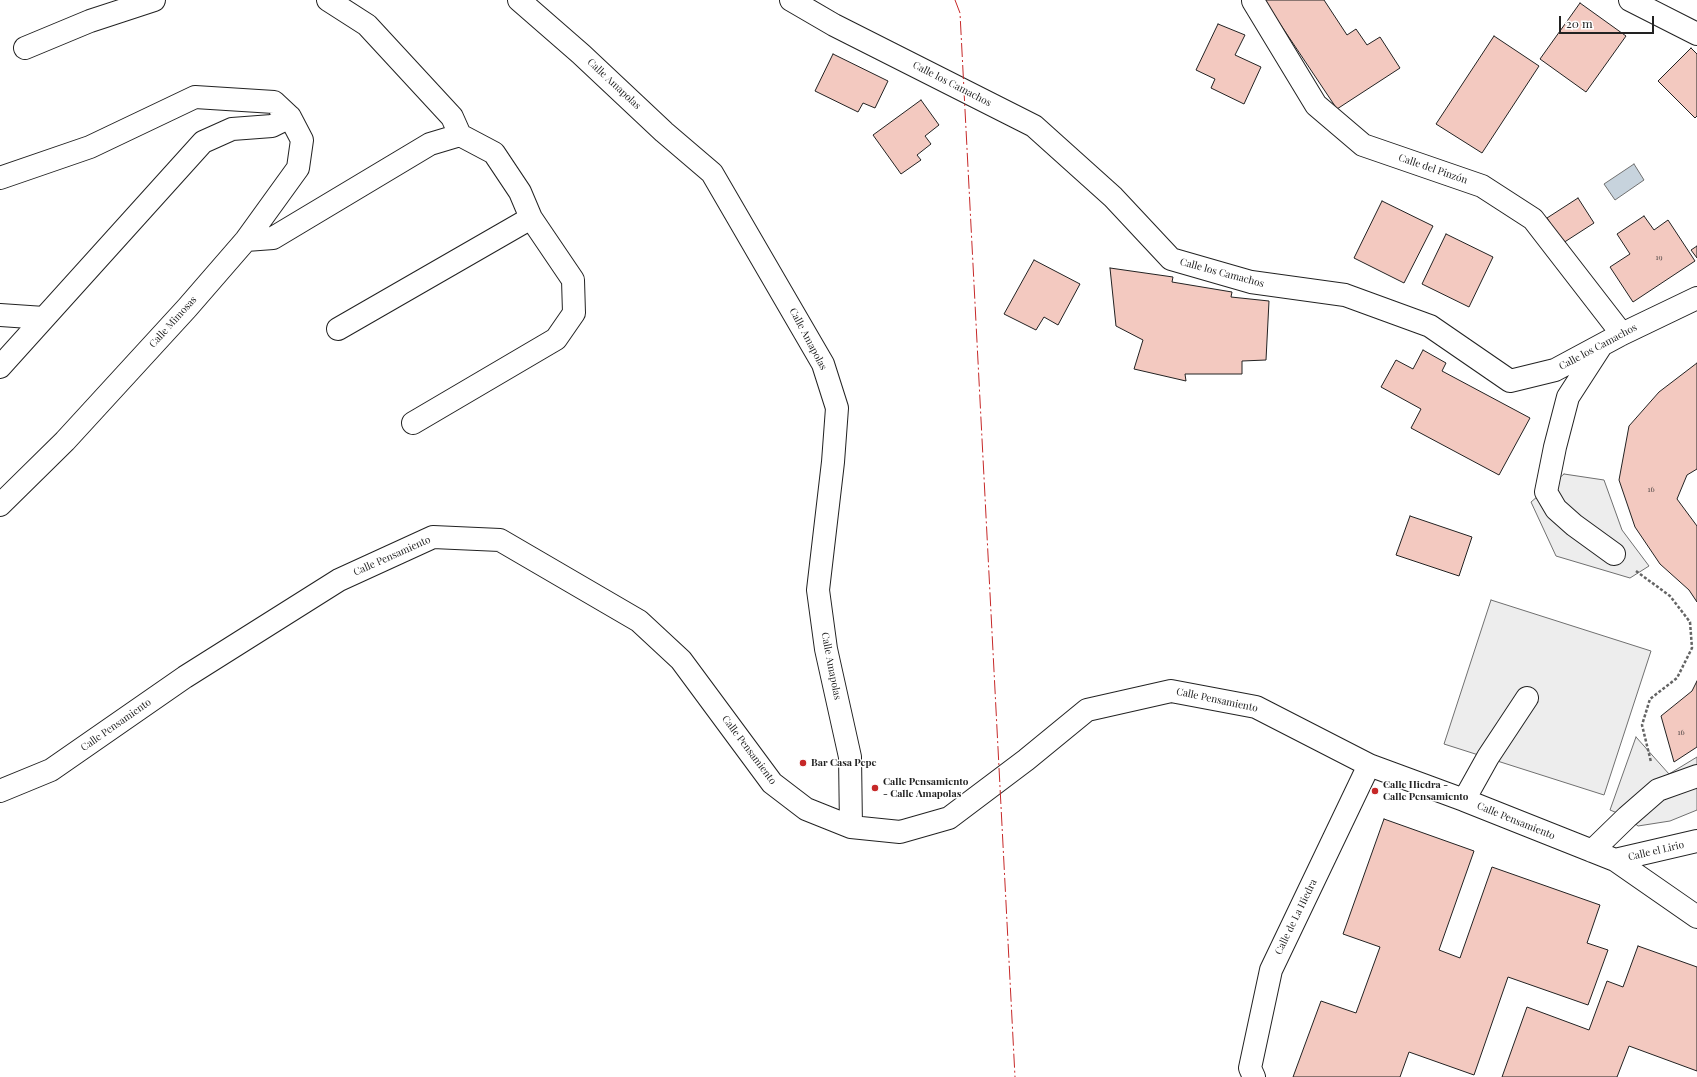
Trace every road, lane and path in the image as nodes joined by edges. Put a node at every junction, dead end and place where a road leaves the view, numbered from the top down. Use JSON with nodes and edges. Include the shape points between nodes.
{"nodes":[{"id":1,"x":154,"y":0,"type":"edge"},
{"id":2,"x":328,"y":0,"type":"edge"},
{"id":3,"x":520,"y":0,"type":"edge"},
{"id":4,"x":791,"y":0,"type":"edge"},
{"id":5,"x":1630,"y":0,"type":"edge"},
{"id":6,"x":1253,"y":1,"type":"edge"},
{"id":7,"x":1697,"y":34,"type":"edge"},
{"id":8,"x":25,"y":48,"type":"dead end"},
{"id":9,"x":290,"y":117,"type":"junction"},
{"id":10,"x":460,"y":135,"type":"junction"},
{"id":11,"x":0,"y":178,"type":"edge"},
{"id":12,"x":531,"y":218,"type":"junction"},
{"id":13,"x":246,"y":240,"type":"junction"},
{"id":14,"x":1697,"y":298,"type":"edge"},
{"id":15,"x":0,"y":315,"type":"edge"},
{"id":16,"x":44,"y":318,"type":"junction"},
{"id":17,"x":338,"y":329,"type":"dead end"},
{"id":18,"x":1622,"y":334,"type":"junction"},
{"id":19,"x":1602,"y":344,"type":"junction"},
{"id":20,"x":0,"y":367,"type":"edge"},
{"id":21,"x":412,"y":423,"type":"dead end"},
{"id":22,"x":0,"y":505,"type":"edge"},
{"id":23,"x":1614,"y":554,"type":"joint"},
{"id":24,"x":1527,"y":698,"type":"dead end"},
{"id":25,"x":1369,"y":765,"type":"junction"},
{"id":26,"x":1697,"y":776,"type":"edge"},
{"id":27,"x":1658,"y":790,"type":"junction"},
{"id":28,"x":0,"y":791,"type":"edge"},
{"id":29,"x":1464,"y":800,"type":"junction"},
{"id":30,"x":852,"y":827,"type":"junction"},
{"id":31,"x":1697,"y":841,"type":"edge"},
{"id":32,"x":1592,"y":851,"type":"junction"},
{"id":33,"x":1615,"y":860,"type":"junction"},
{"id":34,"x":1697,"y":917,"type":"edge"},
{"id":35,"x":1254,"y":1077,"type":"edge"}],
"edges":[{"from":1,"to":8,"type":"street","via":[[90,21]]},
{"from":2,"to":10,"type":"street","via":[[367,25],[452,117]]},
{"from":3,"to":30,"type":"street","name":"Calle Amapolas","via":[[712,173],[824,364],[837,408],[818,590],[826,649],[850,757]]},
{"from":4,"to":19,"type":"street","name":"Calle los Camachos","via":[[834,25],[1034,126],[1113,197],[1171,259],[1251,282],[1345,295],[1430,326],[1510,381],[1555,370]]},
{"from":5,"to":7,"type":"street"},
{"from":6,"to":18,"type":"street","name":"Calle del Pinzón","via":[[1316,106],[1363,145],[1482,186],[1533,219]]},
{"from":9,"to":11,"type":"street","name":"Calle Mimosas","via":[[274,102],[195,97],[90,147]]},
{"from":9,"to":13,"type":"street","name":"Calle Mimosas","via":[[302,140],[298,168]]},
{"from":9,"to":16,"type":"street","via":[[272,126],[232,129],[203,142]]},
{"from":10,"to":12,"type":"street","via":[[494,153],[520,192]]},
{"from":10,"to":13,"type":"street","via":[[430,144],[274,238]]},
{"from":12,"to":17,"type":"street"},
{"from":12,"to":21,"type":"street","via":[[573,280],[574,313],[556,340]]},
{"from":13,"to":22,"type":"street","name":"Calle Mimosas","via":[[65,441]]},
{"from":14,"to":18,"type":"street","name":"Calle los Camachos"},
{"from":15,"to":16,"type":"street"},
{"from":16,"to":20,"type":"street"},
{"from":18,"to":19,"type":"street","name":"Calle los Camachos"},
{"from":19,"to":23,"type":"street","via":[[1568,397],[1546,492],[1556,509]]},
{"from":23,"to":27,"type":"path","via":[[1670,596],[1690,622],[1692,648],[1677,678],[1650,699],[1642,725]]},
{"from":24,"to":29,"type":"street"},
{"from":25,"to":29,"type":"street","name":"Calle Pensamiento"},
{"from":25,"to":30,"type":"street","name":"Calle Pensamiento","via":[[1256,707],[1171,690],[1087,710],[949,818],[900,832]]},
{"from":25,"to":35,"type":"street","name":"Calle de La Hiedra","via":[[1271,970],[1250,1068]]},
{"from":26,"to":27,"type":"street"},
{"from":27,"to":32,"type":"street"},
{"from":28,"to":30,"type":"street","name":"Calle Pensamiento","via":[[51,770],[185,677],[339,580],[434,537],[500,540],[639,621],[681,660],[772,783],[806,809]]},
{"from":29,"to":32,"type":"street","name":"Calle Pensamiento"},
{"from":31,"to":33,"type":"street","name":"Calle el Lirio"},
{"from":32,"to":33,"type":"street","name":"Calle Pensamiento"},
{"from":33,"to":34,"type":"street","name":"Calle Pensamiento"}]}
